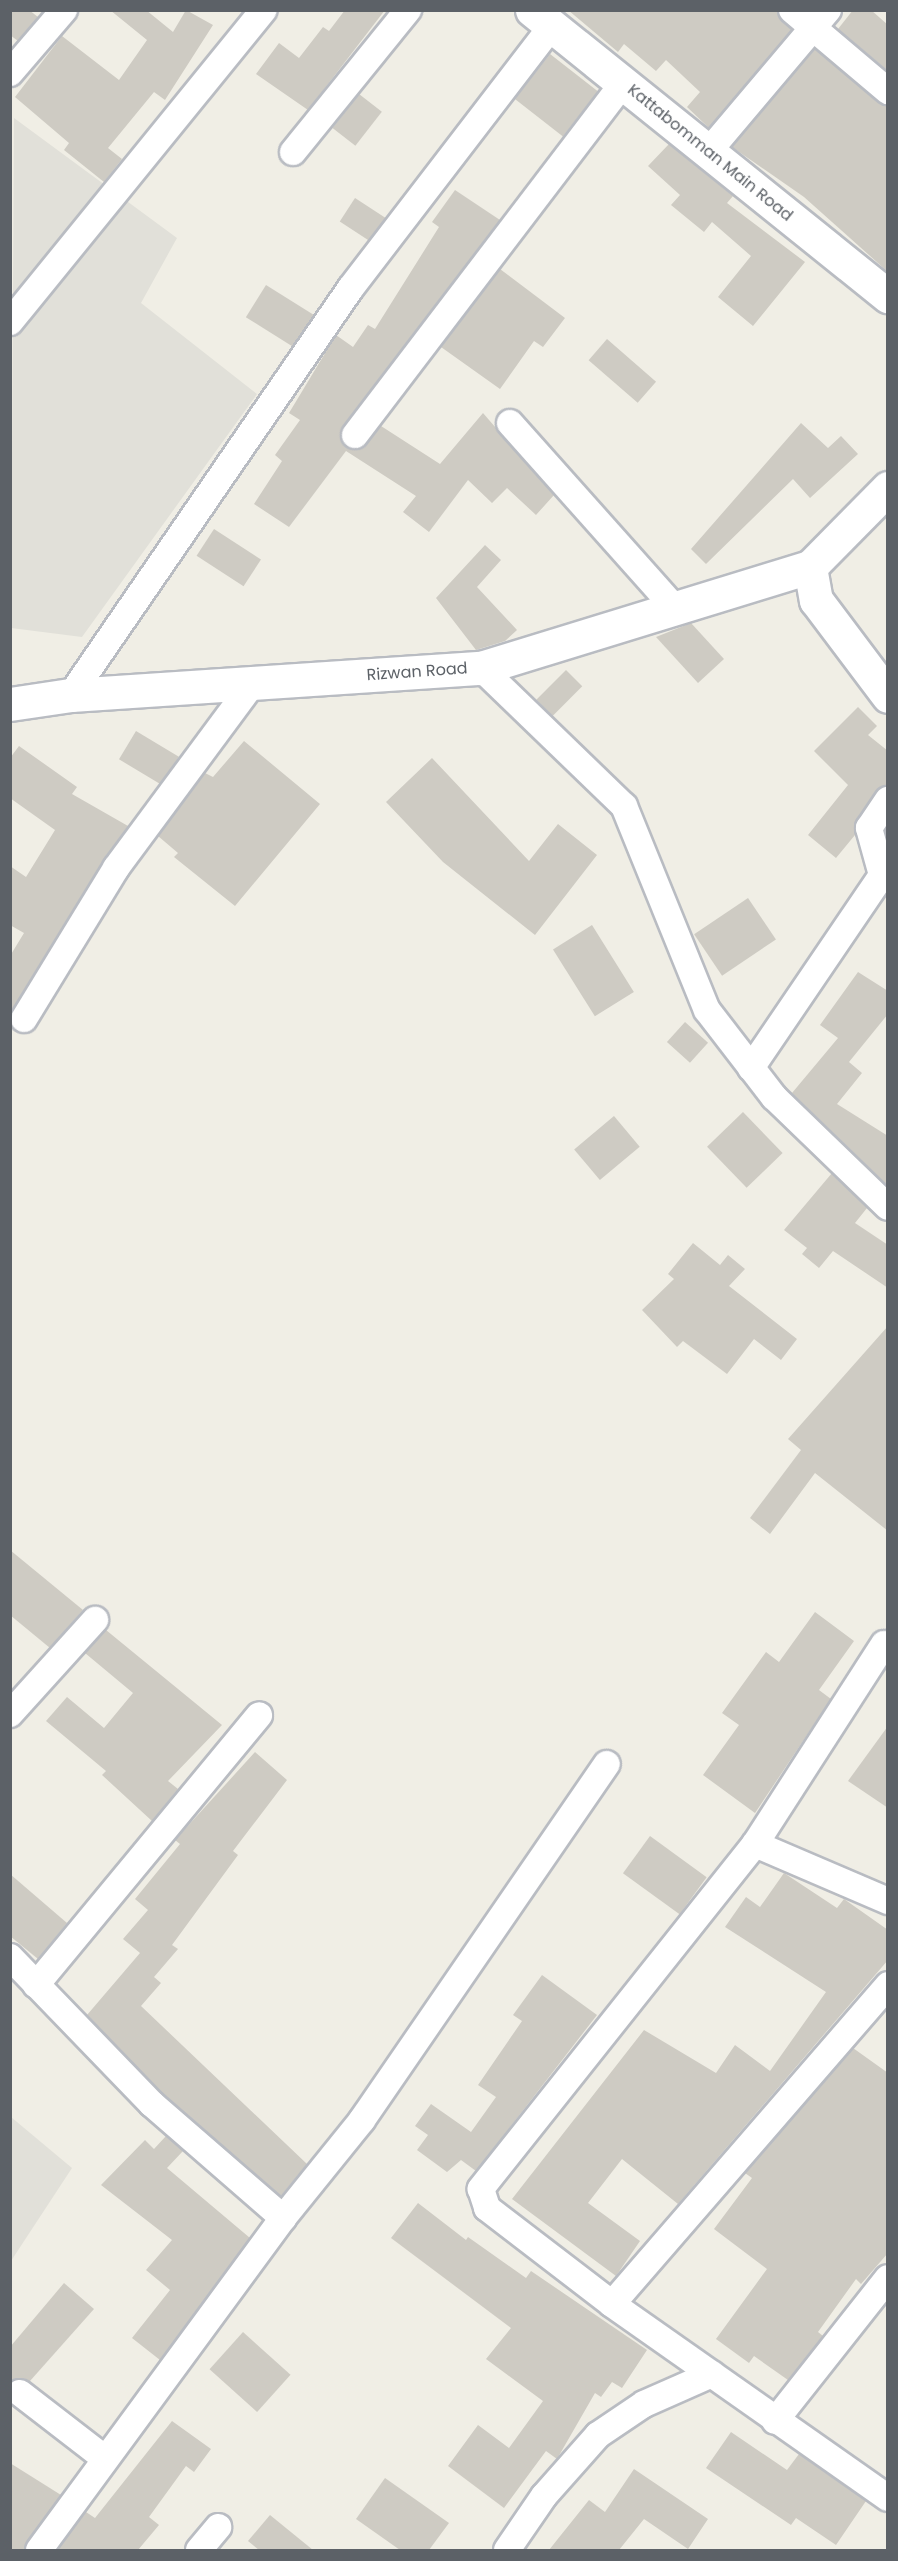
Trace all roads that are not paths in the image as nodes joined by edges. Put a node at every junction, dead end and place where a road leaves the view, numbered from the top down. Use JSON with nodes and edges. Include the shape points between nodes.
{"nodes":[{"id":1,"x":64,"y":10,"type":"edge"},
{"id":2,"x":264,"y":10,"type":"edge"},
{"id":3,"x":408,"y":10,"type":"edge"},
{"id":4,"x":792,"y":10,"type":"edge"},
{"id":5,"x":542,"y":18,"type":"edge"},
{"id":6,"x":821,"y":20,"type":"edge"},
{"id":7,"x":10,"y":73,"type":"edge"},
{"id":8,"x":623,"y":83,"type":"junction"},
{"id":9,"x":888,"y":91,"type":"edge"},
{"id":10,"x":293,"y":152,"type":"dead end"},
{"id":11,"x":708,"y":152,"type":"junction"},
{"id":12,"x":888,"y":296,"type":"edge"},
{"id":13,"x":10,"y":322,"type":"edge"},
{"id":14,"x":510,"y":423,"type":"dead end"},
{"id":15,"x":356,"y":435,"type":"dead end"},
{"id":16,"x":888,"y":488,"type":"edge"},
{"id":17,"x":810,"y":567,"type":"junction"},
{"id":18,"x":674,"y":607,"type":"junction"},
{"id":19,"x":481,"y":668,"type":"junction"},
{"id":20,"x":253,"y":683,"type":"junction"},
{"id":21,"x":70,"y":695,"type":"junction"},
{"id":22,"x":888,"y":696,"type":"edge"},
{"id":23,"x":14,"y":702,"type":"edge"},
{"id":24,"x":888,"y":800,"type":"edge"},
{"id":25,"x":24,"y":1019,"type":"dead end"},
{"id":26,"x":751,"y":1068,"type":"junction"},
{"id":27,"x":888,"y":1207,"type":"edge"},
{"id":28,"x":95,"y":1620,"type":"dead end"},
{"id":29,"x":884,"y":1644,"type":"dead end"},
{"id":30,"x":10,"y":1714,"type":"edge"},
{"id":31,"x":259,"y":1716,"type":"dead end"},
{"id":32,"x":607,"y":1764,"type":"dead end"},
{"id":33,"x":755,"y":1844,"type":"junction"},
{"id":34,"x":888,"y":1901,"type":"edge"},
{"id":35,"x":10,"y":1957,"type":"edge"},
{"id":36,"x":36,"y":1985,"type":"junction"},
{"id":37,"x":888,"y":1985,"type":"edge"},
{"id":38,"x":283,"y":2218,"type":"junction"},
{"id":39,"x":888,"y":2278,"type":"edge"},
{"id":40,"x":612,"y":2304,"type":"junction"},
{"id":41,"x":712,"y":2374,"type":"junction"},
{"id":42,"x":20,"y":2393,"type":"dead end"},
{"id":43,"x":775,"y":2421,"type":"junction"},
{"id":44,"x":104,"y":2458,"type":"junction"},
{"id":45,"x":888,"y":2498,"type":"edge"},
{"id":46,"x":218,"y":2527,"type":"dead end"},
{"id":47,"x":39,"y":2550,"type":"edge"},
{"id":48,"x":199,"y":2550,"type":"edge"},
{"id":49,"x":507,"y":2550,"type":"edge"}],
"edges":[{"from":1,"to":7,"type":"street"},
{"from":2,"to":13,"type":"street"},
{"from":3,"to":10,"type":"street"},
{"from":4,"to":6,"type":"street"},
{"from":5,"to":8,"type":"street","name":"Kattabomman Main Road"},
{"from":5,"to":21,"type":"street"},
{"from":6,"to":9,"type":"street"},
{"from":6,"to":11,"type":"street"},
{"from":8,"to":11,"type":"street","name":"Kattabomman Main Road"},
{"from":8,"to":15,"type":"street"},
{"from":11,"to":12,"type":"street","name":"Kattabomman Main Road"},
{"from":14,"to":18,"type":"street"},
{"from":16,"to":17,"type":"street"},
{"from":17,"to":18,"type":"street","name":"Rizwan Road"},
{"from":17,"to":22,"type":"street","via":[[816,600]]},
{"from":18,"to":19,"type":"street","name":"Rizwan Road"},
{"from":19,"to":20,"type":"street","name":"Rizwan Road"},
{"from":19,"to":26,"type":"street","via":[[624,806],[707,1010]]},
{"from":20,"to":21,"type":"street","name":"Rizwan Road"},
{"from":20,"to":25,"type":"street","via":[[116,868]]},
{"from":21,"to":23,"type":"street","name":"Rizwan Road"},
{"from":24,"to":26,"type":"street","via":[[869,828],[882,875]]},
{"from":26,"to":27,"type":"street","via":[[774,1097]]},
{"from":28,"to":30,"type":"street"},
{"from":29,"to":33,"type":"street"},
{"from":31,"to":36,"type":"street"},
{"from":32,"to":38,"type":"street","via":[[362,2120]]},
{"from":33,"to":34,"type":"street"},
{"from":33,"to":40,"type":"street","via":[[481,2189],[487,2208]]},
{"from":35,"to":36,"type":"street"},
{"from":36,"to":38,"type":"street","via":[[153,2104]]},
{"from":37,"to":40,"type":"street"},
{"from":38,"to":44,"type":"street"},
{"from":39,"to":43,"type":"street"},
{"from":40,"to":41,"type":"street"},
{"from":41,"to":43,"type":"street"},
{"from":41,"to":49,"type":"street","via":[[644,2404],[598,2435],[544,2496]]},
{"from":42,"to":44,"type":"street"},
{"from":43,"to":45,"type":"street"},
{"from":44,"to":47,"type":"street"},
{"from":46,"to":48,"type":"street"}]}
